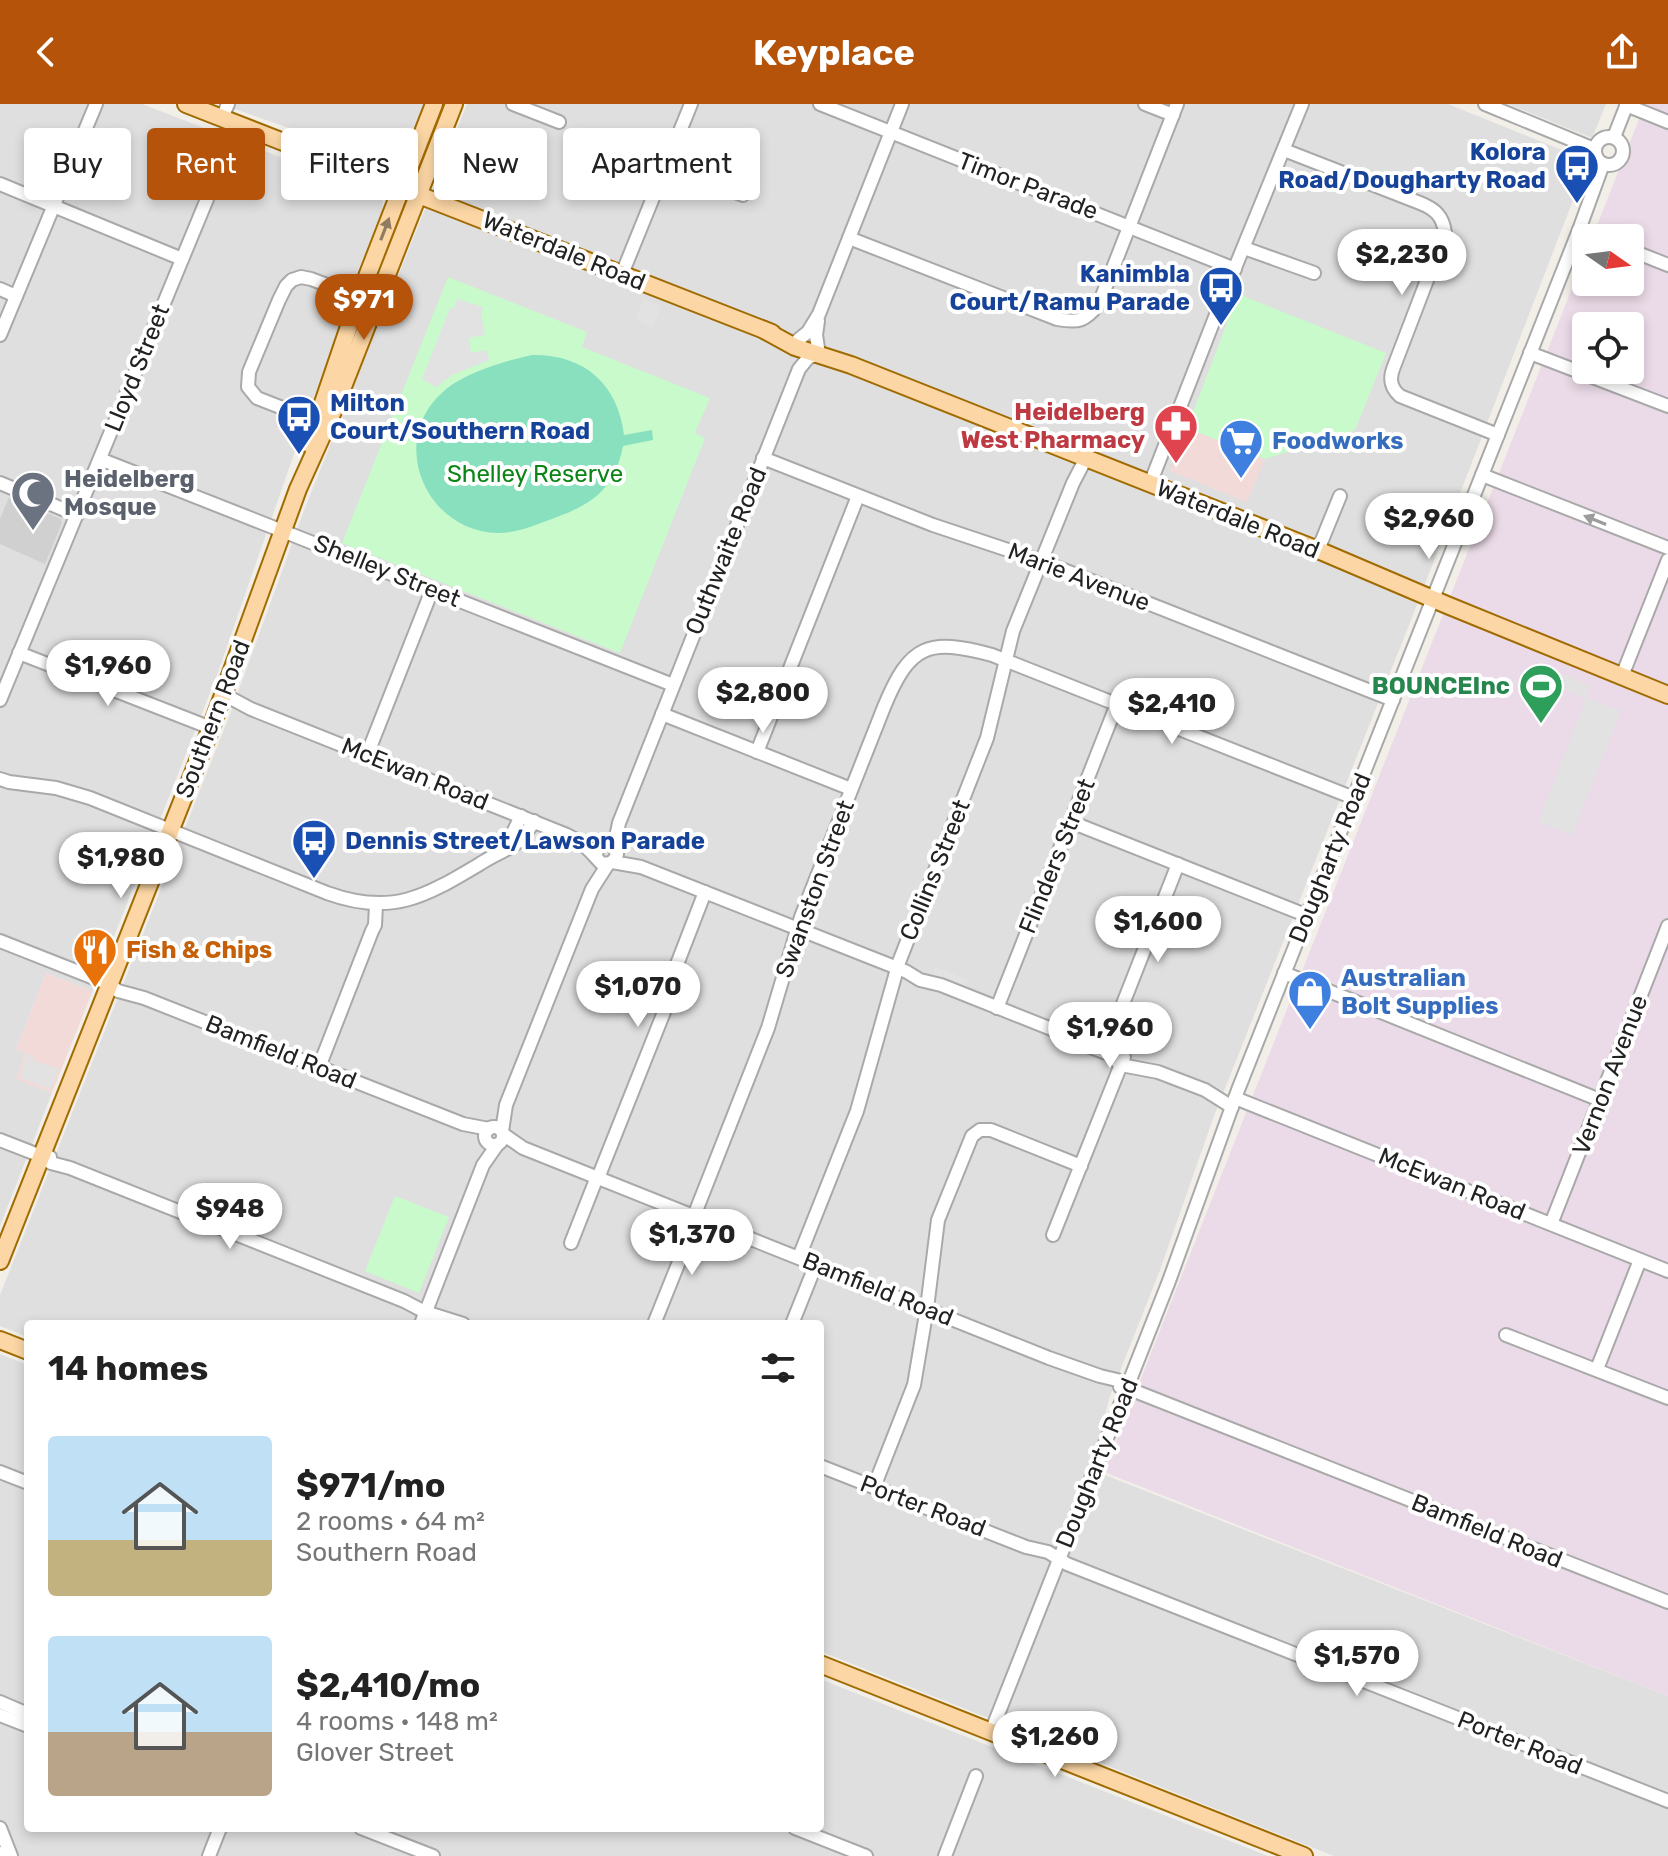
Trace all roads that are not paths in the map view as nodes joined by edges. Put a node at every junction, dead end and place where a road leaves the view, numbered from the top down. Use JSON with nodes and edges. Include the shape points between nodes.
{"nodes":[{"id":1,"x":96,"y":104,"type":"edge"},
{"id":2,"x":186,"y":104,"type":"edge"},
{"id":3,"x":434,"y":104,"type":"edge"},
{"id":4,"x":454,"y":104,"type":"edge"},
{"id":5,"x":513,"y":104,"type":"edge"},
{"id":6,"x":691,"y":104,"type":"edge"},
{"id":7,"x":820,"y":104,"type":"edge"},
{"id":8,"x":902,"y":104,"type":"edge"},
{"id":9,"x":1145,"y":104,"type":"edge"},
{"id":10,"x":1302,"y":104,"type":"edge"},
{"id":11,"x":1485,"y":104,"type":"edge"},
{"id":12,"x":1626,"y":105,"type":"edge"},
{"id":13,"x":1175,"y":110,"type":"edge"},
{"id":14,"x":229,"y":115,"type":"edge"},
{"id":15,"x":559,"y":122,"type":"dead end"},
{"id":16,"x":1668,"y":122,"type":"edge"},
{"id":17,"x":682,"y":128,"type":"edge"},
{"id":18,"x":890,"y":132,"type":"junction"},
{"id":19,"x":281,"y":137,"type":"edge"},
{"id":20,"x":1614,"y":137,"type":"junction"},
{"id":21,"x":418,"y":144,"type":"edge"},
{"id":22,"x":1594,"y":149,"type":"junction"},
{"id":23,"x":1284,"y":150,"type":"junction"},
{"id":24,"x":1603,"y":164,"type":"junction"},
{"id":25,"x":0,"y":184,"type":"edge"},
{"id":26,"x":419,"y":194,"type":"junction"},
{"id":27,"x":396,"y":200,"type":"edge"},
{"id":28,"x":653,"y":200,"type":"edge"},
{"id":29,"x":53,"y":206,"type":"junction"},
{"id":30,"x":1581,"y":224,"type":"edge"},
{"id":31,"x":1130,"y":226,"type":"junction"},
{"id":32,"x":849,"y":238,"type":"junction"},
{"id":33,"x":1244,"y":248,"type":"junction"},
{"id":34,"x":1572,"y":248,"type":"edge"},
{"id":35,"x":1644,"y":256,"type":"edge"},
{"id":36,"x":182,"y":259,"type":"junction"},
{"id":37,"x":1668,"y":265,"type":"edge"},
{"id":38,"x":1235,"y":269,"type":"junction"},
{"id":39,"x":1314,"y":273,"type":"dead end"},
{"id":40,"x":622,"y":274,"type":"junction"},
{"id":41,"x":0,"y":289,"type":"edge"},
{"id":42,"x":16,"y":296,"type":"junction"},
{"id":43,"x":359,"y":297,"type":"junction"},
{"id":44,"x":819,"y":314,"type":"junction"},
{"id":45,"x":0,"y":335,"type":"edge"},
{"id":46,"x":796,"y":344,"type":"junction"},
{"id":47,"x":816,"y":352,"type":"junction"},
{"id":48,"x":1530,"y":353,"type":"junction"},
{"id":49,"x":799,"y":369,"type":"junction"},
{"id":50,"x":1668,"y":406,"type":"edge"},
{"id":51,"x":316,"y":421,"type":"junction"},
{"id":52,"x":1498,"y":435,"type":"junction"},
{"id":53,"x":1083,"y":457,"type":"junction"},
{"id":54,"x":763,"y":458,"type":"junction"},
{"id":55,"x":100,"y":459,"type":"junction"},
{"id":56,"x":1482,"y":475,"type":"junction"},
{"id":57,"x":0,"y":483,"type":"edge"},
{"id":58,"x":1150,"y":484,"type":"junction"},
{"id":59,"x":298,"y":489,"type":"junction"},
{"id":60,"x":858,"y":496,"type":"junction"},
{"id":61,"x":1340,"y":496,"type":"dead end"},
{"id":62,"x":77,"y":515,"type":"junction"},
{"id":63,"x":283,"y":530,"type":"junction"},
{"id":64,"x":1668,"y":548,"type":"edge"},
{"id":65,"x":1318,"y":550,"type":"junction"},
{"id":66,"x":1668,"y":560,"type":"edge"},
{"id":67,"x":1041,"y":561,"type":"junction"},
{"id":68,"x":432,"y":590,"type":"junction"},
{"id":69,"x":1433,"y":599,"type":"junction"},
{"id":70,"x":19,"y":653,"type":"junction"},
{"id":71,"x":1005,"y":660,"type":"junction"},
{"id":72,"x":1622,"y":676,"type":"junction"},
{"id":73,"x":673,"y":685,"type":"junction"},
{"id":74,"x":1668,"y":695,"type":"edge"},
{"id":75,"x":222,"y":698,"type":"junction"},
{"id":76,"x":0,"y":700,"type":"edge"},
{"id":77,"x":1393,"y":700,"type":"junction"},
{"id":78,"x":1117,"y":704,"type":"junction"},
{"id":79,"x":662,"y":714,"type":"junction"},
{"id":80,"x":211,"y":728,"type":"junction"},
{"id":81,"x":757,"y":752,"type":"junction"},
{"id":82,"x":367,"y":755,"type":"junction"},
{"id":83,"x":0,"y":779,"type":"edge"},
{"id":84,"x":851,"y":789,"type":"junction"},
{"id":85,"x":1354,"y":798,"type":"junction"},
{"id":86,"x":521,"y":816,"type":"junction"},
{"id":87,"x":534,"y":821,"type":"junction"},
{"id":88,"x":1071,"y":822,"type":"junction"},
{"id":89,"x":170,"y":831,"type":"junction"},
{"id":90,"x":606,"y":853,"type":"junction"},
{"id":91,"x":497,"y":854,"type":"junction"},
{"id":92,"x":1178,"y":864,"type":"junction"},
{"id":93,"x":705,"y":892,"type":"junction"},
{"id":94,"x":376,"y":905,"type":"junction"},
{"id":95,"x":1308,"y":916,"type":"junction"},
{"id":96,"x":1668,"y":926,"type":"edge"},
{"id":97,"x":797,"y":929,"type":"junction"},
{"id":98,"x":0,"y":941,"type":"edge"},
{"id":99,"x":902,"y":970,"type":"junction"},
{"id":100,"x":1284,"y":973,"type":"junction"},
{"id":101,"x":109,"y":984,"type":"junction"},
{"id":102,"x":997,"y":1008,"type":"junction"},
{"id":103,"x":1106,"y":1047,"type":"junction"},
{"id":104,"x":1122,"y":1061,"type":"junction"},
{"id":105,"x":319,"y":1067,"type":"junction"},
{"id":106,"x":1235,"y":1099,"type":"junction"},
{"id":107,"x":1600,"y":1100,"type":"junction"},
{"id":108,"x":494,"y":1136,"type":"junction"},
{"id":109,"x":0,"y":1140,"type":"edge"},
{"id":110,"x":41,"y":1156,"type":"junction"},
{"id":111,"x":1081,"y":1166,"type":"junction"},
{"id":112,"x":598,"y":1178,"type":"junction"},
{"id":113,"x":696,"y":1216,"type":"junction"},
{"id":114,"x":1551,"y":1224,"type":"junction"},
{"id":115,"x":1053,"y":1235,"type":"dead end"},
{"id":116,"x":571,"y":1243,"type":"dead end"},
{"id":117,"x":799,"y":1257,"type":"junction"},
{"id":118,"x":1640,"y":1260,"type":"junction"},
{"id":119,"x":0,"y":1261,"type":"edge"},
{"id":120,"x":816,"y":1264,"type":"junction"},
{"id":121,"x":1668,"y":1271,"type":"edge"},
{"id":122,"x":927,"y":1308,"type":"junction"},
{"id":123,"x":424,"y":1314,"type":"edge"},
{"id":124,"x":449,"y":1320,"type":"edge"},
{"id":125,"x":656,"y":1320,"type":"edge"},
{"id":126,"x":794,"y":1320,"type":"edge"},
{"id":127,"x":1506,"y":1335,"type":"dead end"},
{"id":128,"x":0,"y":1340,"type":"edge"},
{"id":129,"x":24,"y":1349,"type":"edge"},
{"id":130,"x":1597,"y":1369,"type":"junction"},
{"id":131,"x":1127,"y":1388,"type":"junction"},
{"id":132,"x":1668,"y":1398,"type":"edge"},
{"id":133,"x":824,"y":1468,"type":"edge"},
{"id":134,"x":0,"y":1472,"type":"edge"},
{"id":135,"x":24,"y":1481,"type":"edge"},
{"id":136,"x":874,"y":1487,"type":"junction"},
{"id":137,"x":1059,"y":1560,"type":"junction"},
{"id":138,"x":1668,"y":1602,"type":"edge"},
{"id":139,"x":824,"y":1666,"type":"edge"},
{"id":140,"x":0,"y":1702,"type":"edge"},
{"id":141,"x":24,"y":1712,"type":"edge"},
{"id":142,"x":0,"y":1715,"type":"edge"},
{"id":143,"x":24,"y":1724,"type":"edge"},
{"id":144,"x":991,"y":1732,"type":"junction"},
{"id":145,"x":976,"y":1776,"type":"dead end"},
{"id":146,"x":1668,"y":1801,"type":"edge"},
{"id":147,"x":0,"y":1828,"type":"edge"},
{"id":148,"x":218,"y":1832,"type":"edge"},
{"id":149,"x":371,"y":1832,"type":"edge"},
{"id":150,"x":805,"y":1832,"type":"edge"},
{"id":151,"x":11,"y":1856,"type":"edge"},
{"id":152,"x":209,"y":1856,"type":"edge"},
{"id":153,"x":433,"y":1856,"type":"edge"},
{"id":154,"x":866,"y":1856,"type":"edge"},
{"id":155,"x":945,"y":1856,"type":"edge"},
{"id":156,"x":1304,"y":1856,"type":"edge"}],
"edges":[{"from":1,"to":29,"type":"street"},
{"from":2,"to":14,"type":"main road","name":"Waterdale Road"},
{"from":3,"to":21,"type":"main road","name":"Southern Road"},
{"from":4,"to":26,"type":"main road","name":"Southern Road"},
{"from":5,"to":15,"type":"street"},
{"from":6,"to":17,"type":"street"},
{"from":7,"to":18,"type":"street","name":"Timor Parade"},
{"from":8,"to":18,"type":"street"},
{"from":9,"to":13,"type":"street"},
{"from":10,"to":23,"type":"street"},
{"from":11,"to":22,"type":"street"},
{"from":12,"to":16,"type":"street"},
{"from":12,"to":20,"type":"street"},
{"from":13,"to":31,"type":"street"},
{"from":14,"to":19,"type":"main road","name":"Waterdale Road"},
{"from":14,"to":36,"type":"street","name":"Lloyd Street"},
{"from":18,"to":31,"type":"street","name":"Timor Parade"},
{"from":18,"to":32,"type":"street"},
{"from":20,"to":22,"type":"street","via":[[1600,139]]},
{"from":20,"to":24,"type":"street","via":[[1622,157]]},
{"from":22,"to":24,"type":"street"},
{"from":23,"to":33,"type":"street"},
{"from":23,"to":52,"type":"street","via":[[1420,203],[1440,216],[1445,233],[1391,383],[1400,396]]},
{"from":24,"to":30,"type":"street","name":"Dougharty Road"},
{"from":25,"to":29,"type":"street"},
{"from":26,"to":40,"type":"main road","name":"Waterdale Road"},
{"from":26,"to":59,"type":"main road","name":"Southern Road"},
{"from":43,"to":27,"type":"main road","name":"Southern Road","one_way":true},
{"from":28,"to":40,"type":"street"},
{"from":29,"to":36,"type":"street"},
{"from":29,"to":42,"type":"street"},
{"from":31,"to":32,"type":"street","via":[[1099,304],[1088,318],[1072,322]]},
{"from":31,"to":38,"type":"street","name":"Timor Parade"},
{"from":32,"to":44,"type":"street"},
{"from":33,"to":38,"type":"street"},
{"from":33,"to":39,"type":"street"},
{"from":34,"to":48,"type":"street","name":"Dougharty Road"},
{"from":35,"to":37,"type":"street"},
{"from":36,"to":55,"type":"street","name":"Lloyd Street"},
{"from":38,"to":58,"type":"street"},
{"from":40,"to":46,"type":"main road","name":"Waterdale Road"},
{"from":41,"to":42,"type":"street"},
{"from":42,"to":45,"type":"street"},
{"from":43,"to":51,"type":"main road","name":"Southern Road"},
{"from":43,"to":51,"type":"street","via":[[305,277],[292,280],[249,372],[249,391],[257,398]]},
{"from":44,"to":46,"type":"street"},
{"from":44,"to":47,"type":"street"},
{"from":46,"to":47,"type":"main road","name":"Waterdale Road"},
{"from":46,"to":49,"type":"street"},
{"from":47,"to":49,"type":"street","name":"Outhwaite Road"},
{"from":47,"to":53,"type":"main road","name":"Waterdale Road"},
{"from":48,"to":50,"type":"street"},
{"from":48,"to":52,"type":"street","name":"Dougharty Road"},
{"from":49,"to":54,"type":"street","name":"Outhwaite Road"},
{"from":51,"to":59,"type":"main road","name":"Southern Road"},
{"from":52,"to":56,"type":"street","name":"Dougharty Road"},
{"from":53,"to":58,"type":"main road","name":"Waterdale Road"},
{"from":53,"to":67,"type":"street","name":"Collins Street"},
{"from":54,"to":60,"type":"street","name":"Marie Avenue"},
{"from":54,"to":73,"type":"street","name":"Outhwaite Road"},
{"from":55,"to":62,"type":"street","name":"Lloyd Street"},
{"from":55,"to":63,"type":"street","name":"Shelley Street"},
{"from":64,"to":56,"type":"street","one_way":true},
{"from":56,"to":69,"type":"street","name":"Dougharty Road"},
{"from":57,"to":62,"type":"street"},
{"from":58,"to":65,"type":"main road","name":"Waterdale Road"},
{"from":59,"to":63,"type":"main road","name":"Southern Road"},
{"from":60,"to":67,"type":"street","name":"Marie Avenue"},
{"from":60,"to":81,"type":"street"},
{"from":61,"to":65,"type":"street"},
{"from":62,"to":70,"type":"street","name":"Lloyd Street"},
{"from":63,"to":68,"type":"street","name":"Shelley Street"},
{"from":63,"to":75,"type":"main road","name":"Southern Road"},
{"from":65,"to":69,"type":"main road","name":"Waterdale Road"},
{"from":66,"to":72,"type":"street"},
{"from":67,"to":71,"type":"street","name":"Collins Street"},
{"from":67,"to":77,"type":"street","name":"Marie Avenue"},
{"from":68,"to":73,"type":"street","name":"Shelley Street"},
{"from":68,"to":82,"type":"street"},
{"from":69,"to":72,"type":"main road","name":"Waterdale Road"},
{"from":69,"to":77,"type":"street","name":"Dougharty Road"},
{"from":70,"to":76,"type":"street","name":"Lloyd Street"},
{"from":70,"to":80,"type":"street"},
{"from":71,"to":78,"type":"street","name":"Swanston Street"},
{"from":71,"to":84,"type":"street","name":"Swanston Street","via":[[956,646],[920,652],[894,685]]},
{"from":71,"to":99,"type":"street","name":"Collins Street","via":[[983,747]]},
{"from":72,"to":74,"type":"main road","name":"Waterdale Road"},
{"from":73,"to":79,"type":"street","name":"Outhwaite Road"},
{"from":75,"to":80,"type":"main road","name":"Southern Road"},
{"from":75,"to":82,"type":"street","name":"McEwan Road"},
{"from":77,"to":85,"type":"street","name":"Dougharty Road"},
{"from":78,"to":85,"type":"street","name":"Swanston Street"},
{"from":78,"to":88,"type":"street","name":"Flinders Street"},
{"from":79,"to":81,"type":"street"},
{"from":79,"to":90,"type":"street","name":"Outhwaite Road"},
{"from":80,"to":89,"type":"main road","name":"Southern Road"},
{"from":81,"to":84,"type":"street"},
{"from":82,"to":86,"type":"street","name":"McEwan Road"},
{"from":83,"to":89,"type":"street","via":[[90,798]]},
{"from":84,"to":97,"type":"street","name":"Swanston Street"},
{"from":85,"to":95,"type":"street","name":"Dougharty Road"},
{"from":86,"to":87,"type":"street","name":"McEwan Road"},
{"from":86,"to":91,"type":"street"},
{"from":87,"to":90,"type":"street","name":"McEwan Road"},
{"from":87,"to":91,"type":"street","via":[[520,843]]},
{"from":88,"to":92,"type":"street"},
{"from":88,"to":102,"type":"street","name":"Flinders Street"},
{"from":89,"to":94,"type":"street","via":[[338,897]]},
{"from":89,"to":101,"type":"main road","name":"Southern Road"},
{"from":90,"to":93,"type":"street","name":"McEwan Road"},
{"from":90,"to":108,"type":"street","name":"Outhwaite Road"},
{"from":91,"to":94,"type":"street","via":[[425,895]]},
{"from":92,"to":95,"type":"street"},
{"from":92,"to":103,"type":"street"},
{"from":93,"to":97,"type":"street","name":"McEwan Road"},
{"from":93,"to":112,"type":"street"},
{"from":94,"to":105,"type":"street","via":[[375,925]]},
{"from":95,"to":100,"type":"street","name":"Dougharty Road"},
{"from":96,"to":107,"type":"street","name":"Vernon Avenue"},
{"from":97,"to":99,"type":"street","name":"McEwan Road"},
{"from":97,"to":113,"type":"street","name":"Swanston Street","via":[[768,1028]]},
{"from":98,"to":101,"type":"street","name":"Bamfield Road"},
{"from":99,"to":102,"type":"street","name":"McEwan Road"},
{"from":99,"to":117,"type":"street","name":"Collins Street","via":[[857,1111]]},
{"from":100,"to":106,"type":"street","name":"Dougharty Road"},
{"from":100,"to":107,"type":"street"},
{"from":101,"to":105,"type":"street","name":"Bamfield Road"},
{"from":101,"to":110,"type":"main road","name":"Southern Road"},
{"from":102,"to":103,"type":"street","name":"McEwan Road","via":[[1085,1045]]},
{"from":103,"to":104,"type":"street","name":"McEwan Road"},
{"from":104,"to":106,"type":"street","name":"McEwan Road","via":[[1141,1062]]},
{"from":104,"to":111,"type":"street"},
{"from":105,"to":108,"type":"street","name":"Bamfield Road"},
{"from":106,"to":114,"type":"street","name":"McEwan Road"},
{"from":106,"to":131,"type":"street","name":"Dougharty Road"},
{"from":107,"to":114,"type":"street","name":"Vernon Avenue"},
{"from":108,"to":112,"type":"street","name":"Bamfield Road"},
{"from":108,"to":123,"type":"street","name":"Outhwaite Road"},
{"from":109,"to":110,"type":"street"},
{"from":110,"to":119,"type":"main road","name":"Southern Road"},
{"from":110,"to":123,"type":"street","via":[[404,1301]]},
{"from":111,"to":115,"type":"street"},
{"from":111,"to":122,"type":"street","via":[[991,1130],[976,1132],[939,1216]]},
{"from":112,"to":113,"type":"street","name":"Bamfield Road"},
{"from":112,"to":116,"type":"street"},
{"from":113,"to":117,"type":"street","name":"Bamfield Road"},
{"from":113,"to":125,"type":"street","name":"Swanston Street"},
{"from":114,"to":118,"type":"street","name":"McEwan Road"},
{"from":117,"to":120,"type":"street","name":"Bamfield Road"},
{"from":118,"to":121,"type":"street","name":"McEwan Road"},
{"from":118,"to":130,"type":"street"},
{"from":120,"to":122,"type":"street","name":"Bamfield Road"},
{"from":120,"to":126,"type":"street"},
{"from":122,"to":131,"type":"street","name":"Bamfield Road"},
{"from":122,"to":136,"type":"street","via":[[912,1392]]},
{"from":123,"to":124,"type":"street"},
{"from":127,"to":130,"type":"street"},
{"from":128,"to":129,"type":"main road"},
{"from":130,"to":132,"type":"street"},
{"from":131,"to":137,"type":"street","name":"Dougharty Road"},
{"from":131,"to":138,"type":"street","name":"Bamfield Road"},
{"from":133,"to":136,"type":"street","name":"Porter Road"},
{"from":134,"to":135,"type":"street"},
{"from":136,"to":137,"type":"street","name":"Porter Road"},
{"from":137,"to":144,"type":"street","name":"Dougharty Road"},
{"from":137,"to":146,"type":"street","name":"Porter Road"},
{"from":139,"to":144,"type":"main road"},
{"from":140,"to":141,"type":"street"},
{"from":142,"to":143,"type":"street"},
{"from":144,"to":156,"type":"main road"},
{"from":145,"to":155,"type":"street"},
{"from":147,"to":151,"type":"street"},
{"from":148,"to":152,"type":"street"},
{"from":149,"to":153,"type":"street"},
{"from":150,"to":154,"type":"street"}]}
